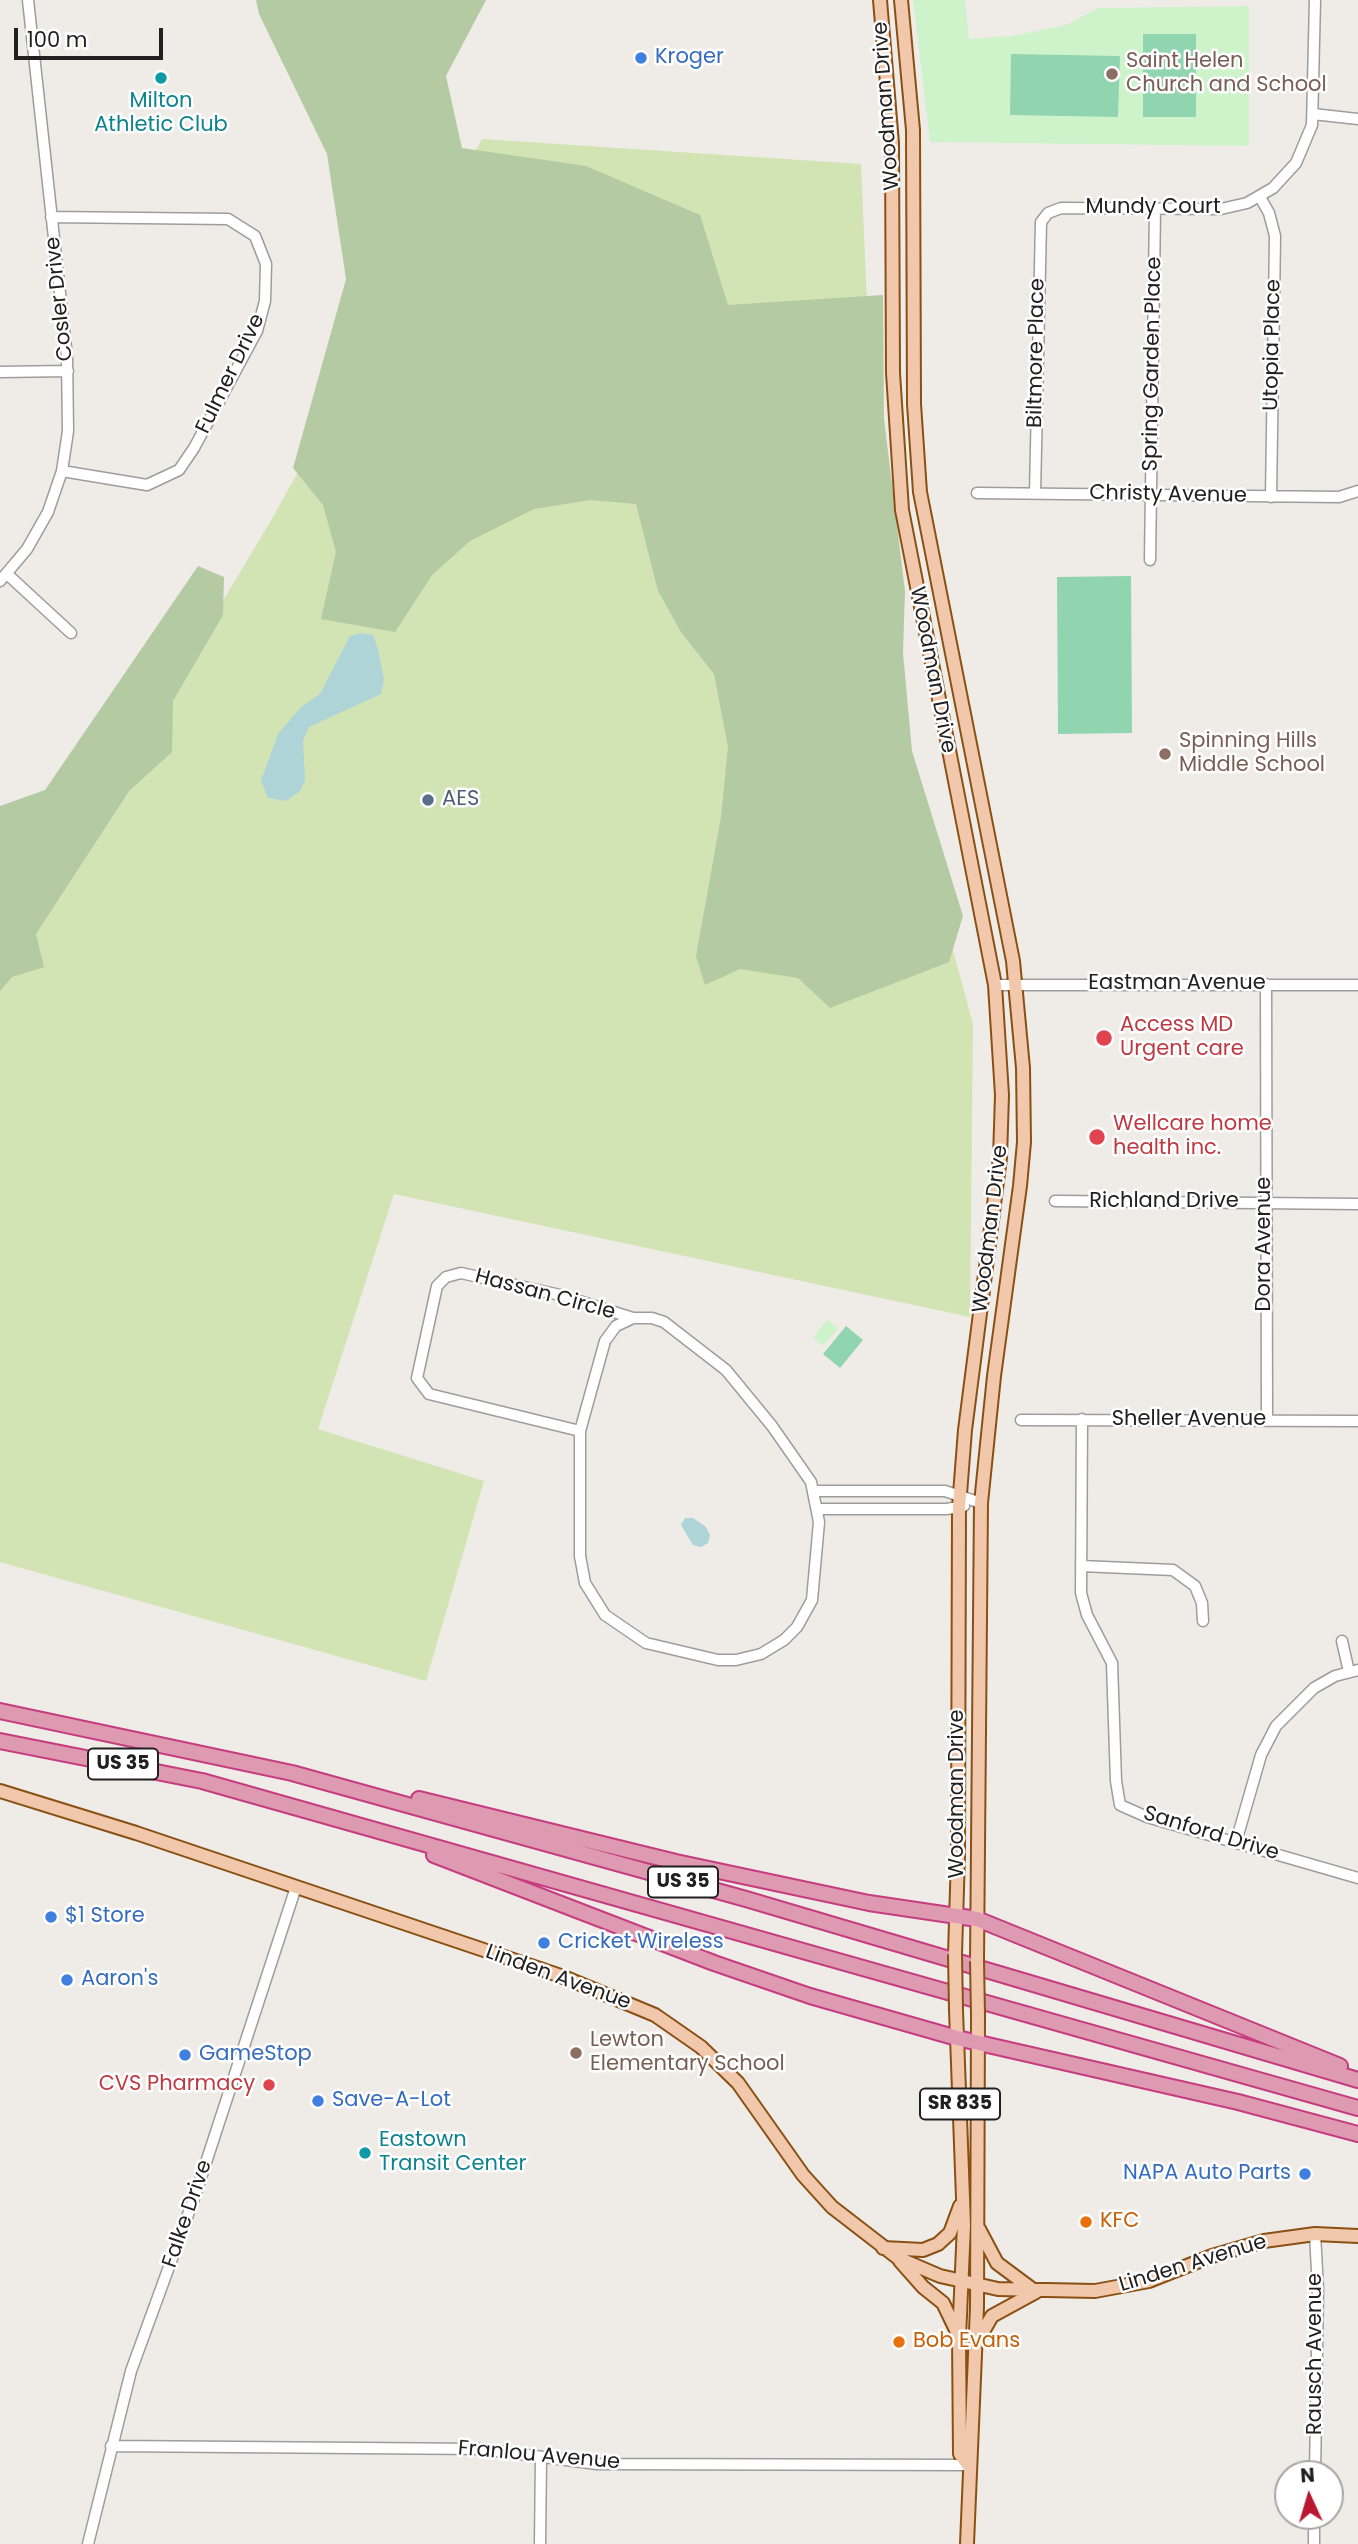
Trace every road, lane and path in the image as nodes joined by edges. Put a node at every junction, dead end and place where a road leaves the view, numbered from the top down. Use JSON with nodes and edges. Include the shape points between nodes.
{"nodes":[{"id":1,"x":28,"y":0,"type":"edge"},
{"id":2,"x":880,"y":0,"type":"edge"},
{"id":3,"x":901,"y":0,"type":"edge"},
{"id":4,"x":1315,"y":0,"type":"edge"},
{"id":5,"x":1313,"y":114,"type":"junction"},
{"id":6,"x":1358,"y":119,"type":"edge"},
{"id":7,"x":1260,"y":197,"type":"junction"},
{"id":8,"x":1155,"y":209,"type":"junction"},
{"id":9,"x":1045,"y":215,"type":"joint"},
{"id":10,"x":51,"y":218,"type":"junction"},
{"id":11,"x":68,"y":371,"type":"junction"},
{"id":12,"x":0,"y":372,"type":"edge"},
{"id":13,"x":62,"y":471,"type":"junction"},
{"id":14,"x":1358,"y":491,"type":"edge"},
{"id":15,"x":1035,"y":493,"type":"junction"},
{"id":16,"x":977,"y":494,"type":"dead end"},
{"id":17,"x":1151,"y":495,"type":"junction"},
{"id":18,"x":1271,"y":496,"type":"junction"},
{"id":19,"x":1150,"y":560,"type":"dead end"},
{"id":20,"x":3,"y":577,"type":"edge"},
{"id":21,"x":71,"y":634,"type":"dead end"},
{"id":22,"x":1016,"y":984,"type":"junction"},
{"id":23,"x":1266,"y":984,"type":"junction"},
{"id":24,"x":995,"y":985,"type":"junction"},
{"id":25,"x":1358,"y":985,"type":"edge"},
{"id":26,"x":1055,"y":1201,"type":"dead end"},
{"id":27,"x":1265,"y":1203,"type":"junction"},
{"id":28,"x":1358,"y":1204,"type":"edge"},
{"id":29,"x":633,"y":1318,"type":"junction"},
{"id":30,"x":1082,"y":1419,"type":"junction"},
{"id":31,"x":1021,"y":1420,"type":"dead end"},
{"id":32,"x":1267,"y":1420,"type":"junction"},
{"id":33,"x":1358,"y":1421,"type":"edge"},
{"id":34,"x":580,"y":1431,"type":"junction"},
{"id":35,"x":814,"y":1491,"type":"junction"},
{"id":36,"x":960,"y":1502,"type":"junction"},
{"id":37,"x":981,"y":1503,"type":"junction"},
{"id":38,"x":818,"y":1509,"type":"junction"},
{"id":39,"x":1081,"y":1566,"type":"junction"},
{"id":40,"x":1203,"y":1621,"type":"dead end"},
{"id":41,"x":1342,"y":1641,"type":"dead end"},
{"id":42,"x":1353,"y":1671,"type":"edge"},
{"id":43,"x":0,"y":1711,"type":"edge"},
{"id":44,"x":0,"y":1741,"type":"edge"},
{"id":45,"x":292,"y":1773,"type":"junction"},
{"id":46,"x":0,"y":1791,"type":"edge"},
{"id":47,"x":378,"y":1831,"type":"junction"},
{"id":48,"x":1236,"y":1842,"type":"junction"},
{"id":49,"x":1358,"y":1878,"type":"edge"},
{"id":50,"x":296,"y":1887,"type":"junction"},
{"id":51,"x":956,"y":1916,"type":"junction"},
{"id":52,"x":977,"y":1919,"type":"junction"},
{"id":53,"x":957,"y":2038,"type":"junction"},
{"id":54,"x":978,"y":2042,"type":"junction"},
{"id":55,"x":1358,"y":2073,"type":"edge"},
{"id":56,"x":1358,"y":2080,"type":"edge"},
{"id":57,"x":1358,"y":2108,"type":"edge"},
{"id":58,"x":1358,"y":2134,"type":"edge"},
{"id":59,"x":963,"y":2199,"type":"junction"},
{"id":60,"x":977,"y":2225,"type":"junction"},
{"id":61,"x":1315,"y":2234,"type":"junction"},
{"id":62,"x":1358,"y":2236,"type":"edge"},
{"id":63,"x":883,"y":2248,"type":"junction"},
{"id":64,"x":898,"y":2258,"type":"junction"},
{"id":65,"x":963,"y":2279,"type":"junction"},
{"id":66,"x":977,"y":2283,"type":"junction"},
{"id":67,"x":1036,"y":2292,"type":"junction"},
{"id":68,"x":959,"y":2338,"type":"junction"},
{"id":69,"x":976,"y":2345,"type":"junction"},
{"id":70,"x":111,"y":2446,"type":"junction"},
{"id":71,"x":541,"y":2457,"type":"junction"},
{"id":72,"x":1315,"y":2460,"type":"edge"},
{"id":73,"x":968,"y":2465,"type":"junction"},
{"id":74,"x":88,"y":2544,"type":"edge"},
{"id":75,"x":540,"y":2544,"type":"edge"},
{"id":76,"x":967,"y":2544,"type":"edge"}],
"edges":[{"from":1,"to":10,"type":"street","name":"Cosler Drive"},
{"from":2,"to":24,"type":"main road","name":"Woodman Drive","via":[[892,143],[893,373],[900,498]]},
{"from":3,"to":22,"type":"main road","name":"Woodman Drive","via":[[913,130],[918,482]]},
{"from":4,"to":5,"type":"street"},
{"from":5,"to":6,"type":"street"},
{"from":5,"to":7,"type":"street","via":[[1296,163]]},
{"from":7,"to":8,"type":"street","name":"Mundy Court","via":[[1221,209]]},
{"from":7,"to":18,"type":"street","name":"Utopia Place","via":[[1275,236]]},
{"from":8,"to":9,"type":"street","name":"Mundy Court","via":[[1061,208]]},
{"from":8,"to":17,"type":"street","name":"Spring Garden Place"},
{"from":9,"to":15,"type":"street","name":"Biltmore Place","via":[[1039,229]]},
{"from":10,"to":11,"type":"street","name":"Cosler Drive"},
{"from":10,"to":13,"type":"street","name":"Fulmer Drive","via":[[228,219],[248,229],[260,244],[267,286],[253,339],[179,470],[147,485]]},
{"from":11,"to":12,"type":"street"},
{"from":11,"to":13,"type":"street","name":"Cosler Drive","via":[[68,431]]},
{"from":13,"to":20,"type":"street","name":"Cosler Drive","via":[[38,531]]},
{"from":14,"to":18,"type":"street","name":"Christy Avenue","via":[[1339,497]]},
{"from":15,"to":16,"type":"street","name":"Christy Avenue"},
{"from":15,"to":17,"type":"street","name":"Christy Avenue"},
{"from":17,"to":18,"type":"street","name":"Christy Avenue"},
{"from":17,"to":19,"type":"street","name":"Spring Garden Place"},
{"from":20,"to":21,"type":"street"},
{"from":22,"to":23,"type":"street","name":"Eastman Avenue"},
{"from":22,"to":24,"type":"street","name":"Eastman Avenue"},
{"from":22,"to":37,"type":"main road","name":"Woodman Drive","via":[[1024,1142]]},
{"from":23,"to":25,"type":"street","name":"Eastman Avenue"},
{"from":23,"to":27,"type":"street","name":"Dora Avenue"},
{"from":24,"to":36,"type":"main road","name":"Woodman Drive","via":[[1002,1095],[1000,1158]]},
{"from":26,"to":27,"type":"street","name":"Richland Drive"},
{"from":27,"to":28,"type":"street","name":"Richland Drive"},
{"from":27,"to":32,"type":"street","name":"Dora Avenue"},
{"from":29,"to":34,"type":"street","via":[[616,1326],[605,1341]]},
{"from":29,"to":34,"type":"street","name":"Hassan Circle","via":[[560,1295],[461,1273],[446,1277],[437,1286],[417,1378],[429,1395]]},
{"from":29,"to":35,"type":"street","name":"Hassan Circle","via":[[664,1322],[726,1370],[772,1426]]},
{"from":30,"to":31,"type":"street","name":"Sheller Avenue"},
{"from":30,"to":32,"type":"street","name":"Sheller Avenue"},
{"from":30,"to":39,"type":"street","name":"Sanford Drive"},
{"from":32,"to":33,"type":"street","name":"Sheller Avenue"},
{"from":34,"to":38,"type":"street","via":[[580,1556],[585,1583],[598,1607],[617,1626],[662,1648],[736,1660],[761,1654],[784,1640],[812,1600]]},
{"from":35,"to":36,"type":"street","via":[[945,1492]]},
{"from":35,"to":38,"type":"street"},
{"from":36,"to":37,"type":"street"},
{"from":36,"to":38,"type":"street"},
{"from":36,"to":51,"type":"main road","name":"Woodman Drive"},
{"from":37,"to":52,"type":"main road","name":"Woodman Drive"},
{"from":39,"to":40,"type":"street","via":[[1173,1570],[1195,1587]]},
{"from":39,"to":48,"type":"street","name":"Sanford Drive","via":[[1083,1604],[1108,1650],[1115,1677],[1120,1805]]},
{"from":41,"to":42,"type":"street"},
{"from":42,"to":48,"type":"street","via":[[1314,1688],[1276,1726],[1261,1755]]},
{"from":43,"to":45,"type":"highway","number":"US 35"},
{"from":44,"to":47,"type":"highway","number":"US 35","via":[[202,1780]]},
{"from":45,"to":51,"type":"highway","via":[[474,1811],[676,1862],[869,1903]]},
{"from":45,"to":56,"type":"highway","number":"US 35","via":[[746,1899]]},
{"from":46,"to":50,"type":"main road","name":"Linden Avenue"},
{"from":47,"to":53,"type":"highway","via":[[714,1963]]},
{"from":47,"to":57,"type":"highway","number":"US 35"},
{"from":48,"to":49,"type":"street","name":"Sanford Drive"},
{"from":50,"to":63,"type":"main road","name":"Linden Avenue","via":[[561,1976],[655,2015],[720,2064],[820,2195]]},
{"from":50,"to":70,"type":"street","name":"Falke Drive","via":[[197,2190],[131,2371]]},
{"from":51,"to":52,"type":"highway"},
{"from":51,"to":53,"type":"main road","name":"Woodman Drive","number":"SR 835","bridge":true},
{"from":52,"to":54,"type":"main road","name":"Woodman Drive","number":"SR 835","bridge":true},
{"from":52,"to":55,"type":"highway"},
{"from":53,"to":54,"type":"highway"},
{"from":53,"to":59,"type":"main road","name":"Woodman Drive","number":"SR 835"},
{"from":54,"to":58,"type":"highway"},
{"from":54,"to":60,"type":"main road","name":"Woodman Drive","number":"SR 835"},
{"from":59,"to":63,"type":"main road","via":[[950,2233],[937,2245],[923,2250]]},
{"from":59,"to":65,"type":"main road","name":"Woodman Drive","number":"SR 835"},
{"from":60,"to":66,"type":"main road","name":"Woodman Drive","number":"SR 835"},
{"from":60,"to":67,"type":"main road","via":[[997,2263]]},
{"from":61,"to":62,"type":"main road","name":"Linden Avenue"},
{"from":61,"to":67,"type":"main road","name":"Linden Avenue","via":[[1238,2248],[1126,2287]]},
{"from":61,"to":72,"type":"street","name":"Rausch Avenue"},
{"from":63,"to":64,"type":"main road","name":"Linden Avenue"},
{"from":64,"to":65,"type":"main road","name":"Linden Avenue","via":[[940,2276]]},
{"from":64,"to":68,"type":"main road","via":[[915,2280],[943,2303]]},
{"from":65,"to":66,"type":"main road","name":"Linden Avenue"},
{"from":65,"to":68,"type":"main road","name":"Woodman Drive","number":"SR 835"},
{"from":66,"to":67,"type":"main road","name":"Linden Avenue"},
{"from":66,"to":69,"type":"main road","name":"Woodman Drive","number":"SR 835"},
{"from":67,"to":69,"type":"main road","via":[[992,2316]]},
{"from":68,"to":73,"type":"main road","name":"Woodman Drive","number":"SR 835","via":[[960,2454]]},
{"from":69,"to":73,"type":"main road","name":"Woodman Drive","number":"SR 835","via":[[973,2456]]},
{"from":70,"to":71,"type":"street","name":"Franlou Avenue","via":[[482,2449]]},
{"from":70,"to":74,"type":"street","name":"Falke Drive"},
{"from":71,"to":73,"type":"street","name":"Franlou Avenue","via":[[597,2464]]},
{"from":71,"to":75,"type":"street"},
{"from":73,"to":76,"type":"main road","name":"Woodman Drive","number":"SR 835"}]}
